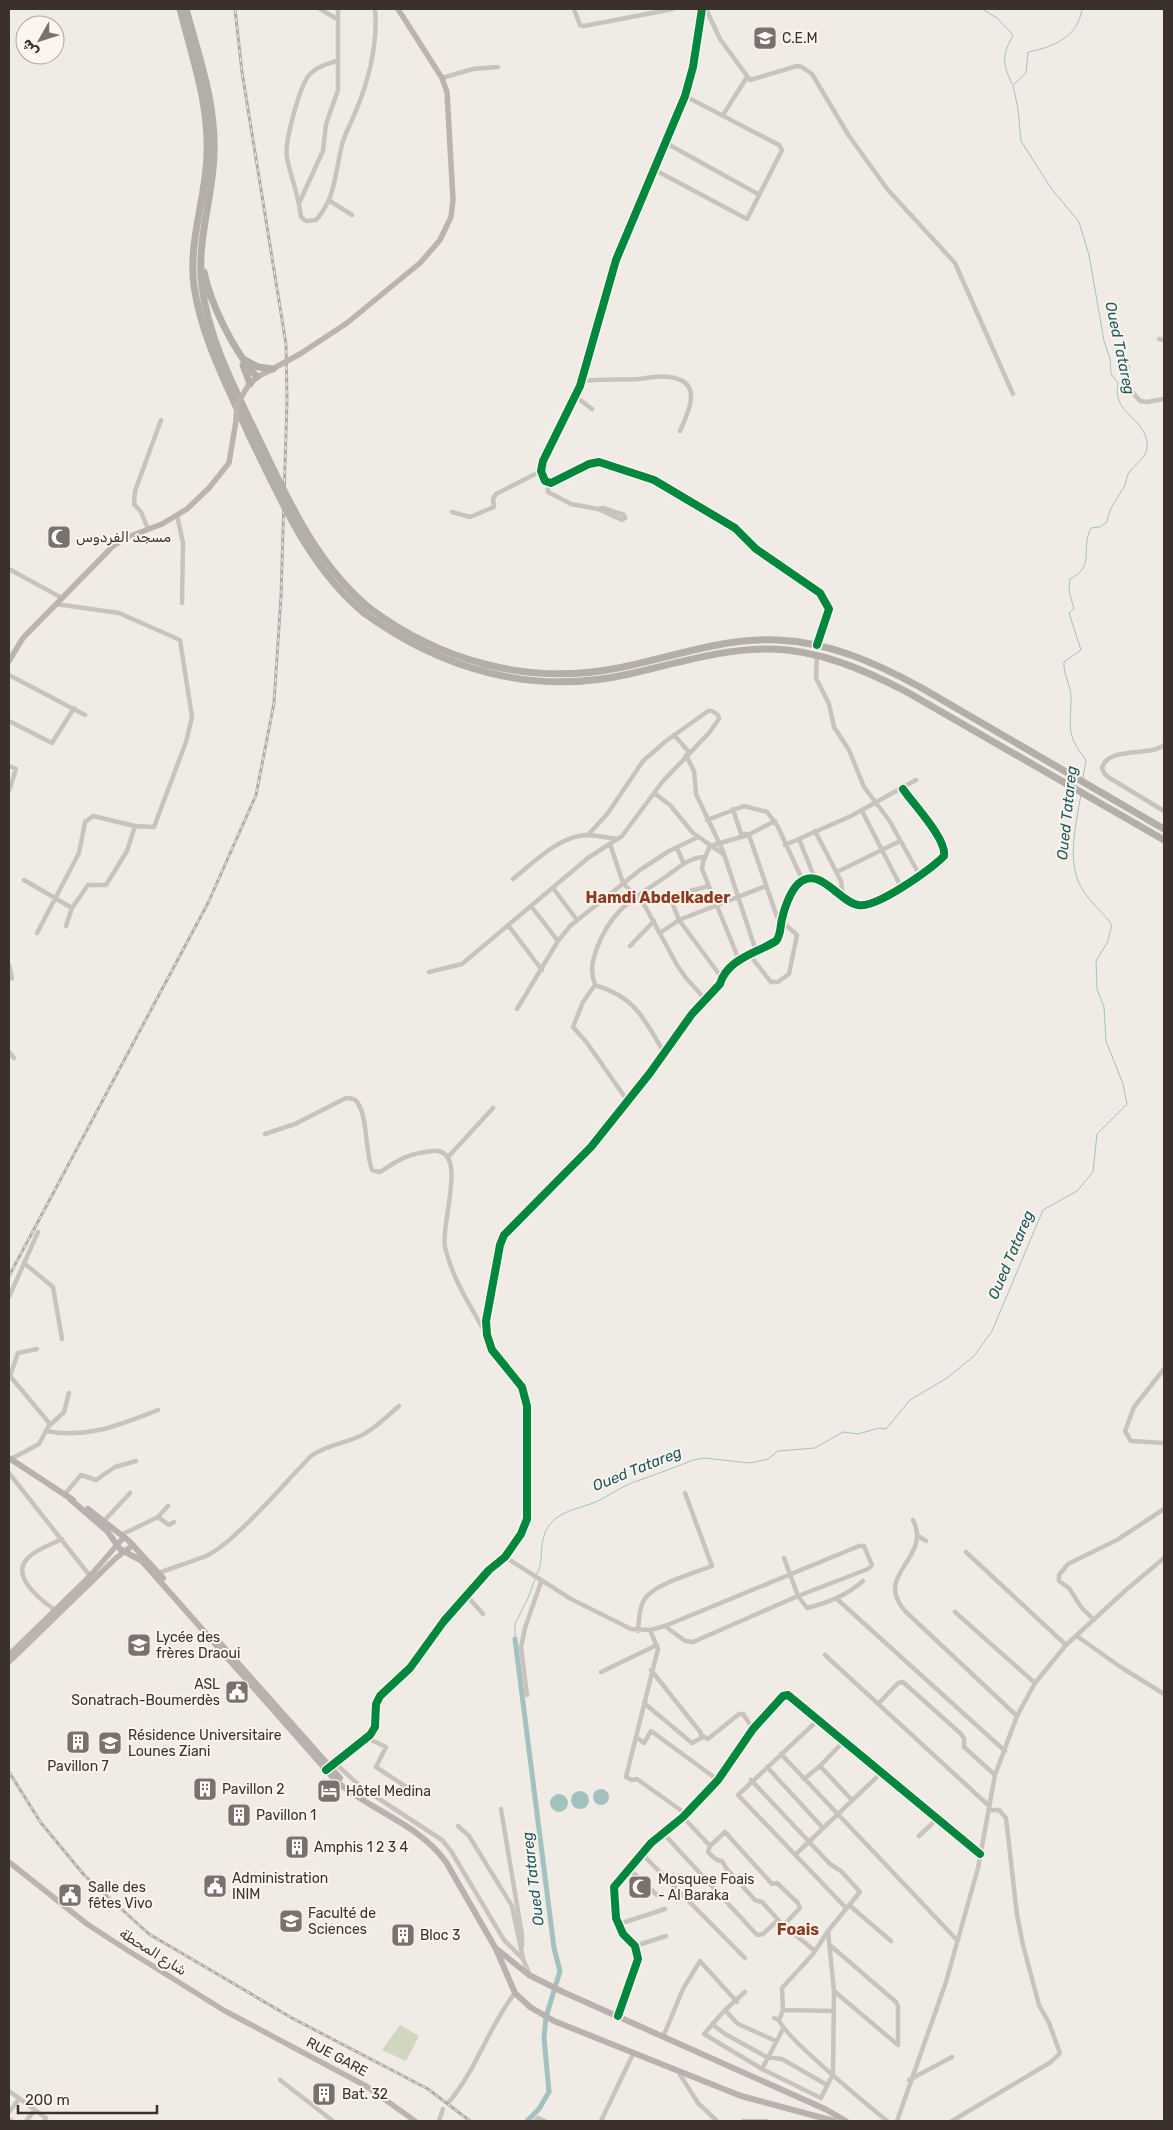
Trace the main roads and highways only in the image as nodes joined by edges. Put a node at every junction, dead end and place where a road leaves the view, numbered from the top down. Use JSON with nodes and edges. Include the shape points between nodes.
{"nodes":[{"id":1,"x":180,"y":9,"type":"edge"},
{"id":2,"x":186,"y":9,"type":"edge"},
{"id":3,"x":398,"y":9,"type":"edge"},
{"id":4,"x":201,"y":243,"type":"junction"},
{"id":5,"x":213,"y":332,"type":"junction"},
{"id":6,"x":241,"y":356,"type":"junction"},
{"id":7,"x":274,"y":368,"type":"junction"},
{"id":8,"x":257,"y":377,"type":"junction"},
{"id":9,"x":249,"y":385,"type":"junction"},
{"id":10,"x":252,"y":433,"type":"junction"},
{"id":11,"x":366,"y":610,"type":"junction"},
{"id":12,"x":9,"y":661,"type":"edge"},
{"id":13,"x":1164,"y":829,"type":"edge"},
{"id":14,"x":1164,"y":840,"type":"edge"},
{"id":15,"x":10,"y":1459,"type":"edge"},
{"id":16,"x":67,"y":1497,"type":"junction"},
{"id":17,"x":123,"y":1536,"type":"junction"},
{"id":18,"x":117,"y":1545,"type":"junction"},
{"id":19,"x":133,"y":1545,"type":"junction"},
{"id":20,"x":124,"y":1552,"type":"junction"},
{"id":21,"x":9,"y":1655,"type":"edge"},
{"id":22,"x":9,"y":1662,"type":"edge"},
{"id":23,"x":330,"y":1766,"type":"junction"},
{"id":24,"x":9,"y":1862,"type":"edge"},
{"id":25,"x":496,"y":1949,"type":"junction"},
{"id":26,"x":294,"y":2048,"type":"junction"},
{"id":27,"x":415,"y":2121,"type":"edge"},
{"id":28,"x":421,"y":2121,"type":"edge"},
{"id":29,"x":834,"y":2121,"type":"edge"},
{"id":30,"x":846,"y":2121,"type":"edge"}],
"edges":[{"from":1,"to":10,"type":"highway","via":[[200,83],[207,126],[206,170],[193,257],[194,285],[214,358]]},
{"from":2,"to":4,"type":"highway","via":[[207,81],[214,125],[213,170]]},
{"from":3,"to":7,"type":"main road","bridge":true,"via":[[442,78],[447,92],[453,200],[451,217],[440,240],[420,263],[347,323]]},
{"from":4,"to":5,"type":"highway","via":[[201,284]]},
{"from":4,"to":6,"type":"highway","via":[[210,293]]},
{"from":5,"to":9,"type":"highway","via":[[221,328],[226,331]]},
{"from":5,"to":10,"type":"highway"},
{"from":6,"to":7,"type":"highway","via":[[258,367]]},
{"from":6,"to":8,"type":"highway"},
{"from":7,"to":8,"type":"main road"},
{"from":8,"to":9,"type":"main road"},
{"from":9,"to":12,"type":"main road","bridge":true,"via":[[237,404],[229,463],[209,488],[187,509],[113,546],[23,638]]},
{"from":10,"to":11,"type":"highway","bridge":true,"via":[[310,554],[335,586]]},
{"from":11,"to":13,"type":"highway","via":[[436,647],[477,663],[520,672],[581,673],[617,669],[734,641],[776,640],[844,652],[891,671]]},
{"from":11,"to":14,"type":"highway","via":[[404,641],[442,659],[524,681],[605,679],[736,652],[770,649],[817,655],[907,692]]},
{"from":15,"to":16,"type":"main road"},
{"from":16,"to":17,"type":"main road"},
{"from":16,"to":18,"type":"main road","via":[[104,1528]]},
{"from":17,"to":18,"type":"main road"},
{"from":17,"to":19,"type":"main road"},
{"from":18,"to":20,"type":"main road"},
{"from":18,"to":21,"type":"main road"},
{"from":19,"to":20,"type":"main road"},
{"from":19,"to":23,"type":"main road"},
{"from":20,"to":22,"type":"main road"},
{"from":20,"to":23,"type":"main road","via":[[139,1559],[156,1576]]},
{"from":23,"to":25,"type":"main road","via":[[369,1804],[436,1849]]},
{"from":24,"to":26,"type":"main road","name":"شارع المحطة","via":[[108,1938],[225,2012]]},
{"from":25,"to":29,"type":"main road","via":[[515,1993],[538,2013],[679,2073],[760,2102]]},
{"from":25,"to":30,"type":"main road","via":[[529,1975],[563,1992]]},
{"from":26,"to":27,"type":"main road","name":"RUE GARE","via":[[366,2086]]},
{"from":26,"to":28,"type":"main road","name":"RUE GARE","via":[[361,2080]]}]}
